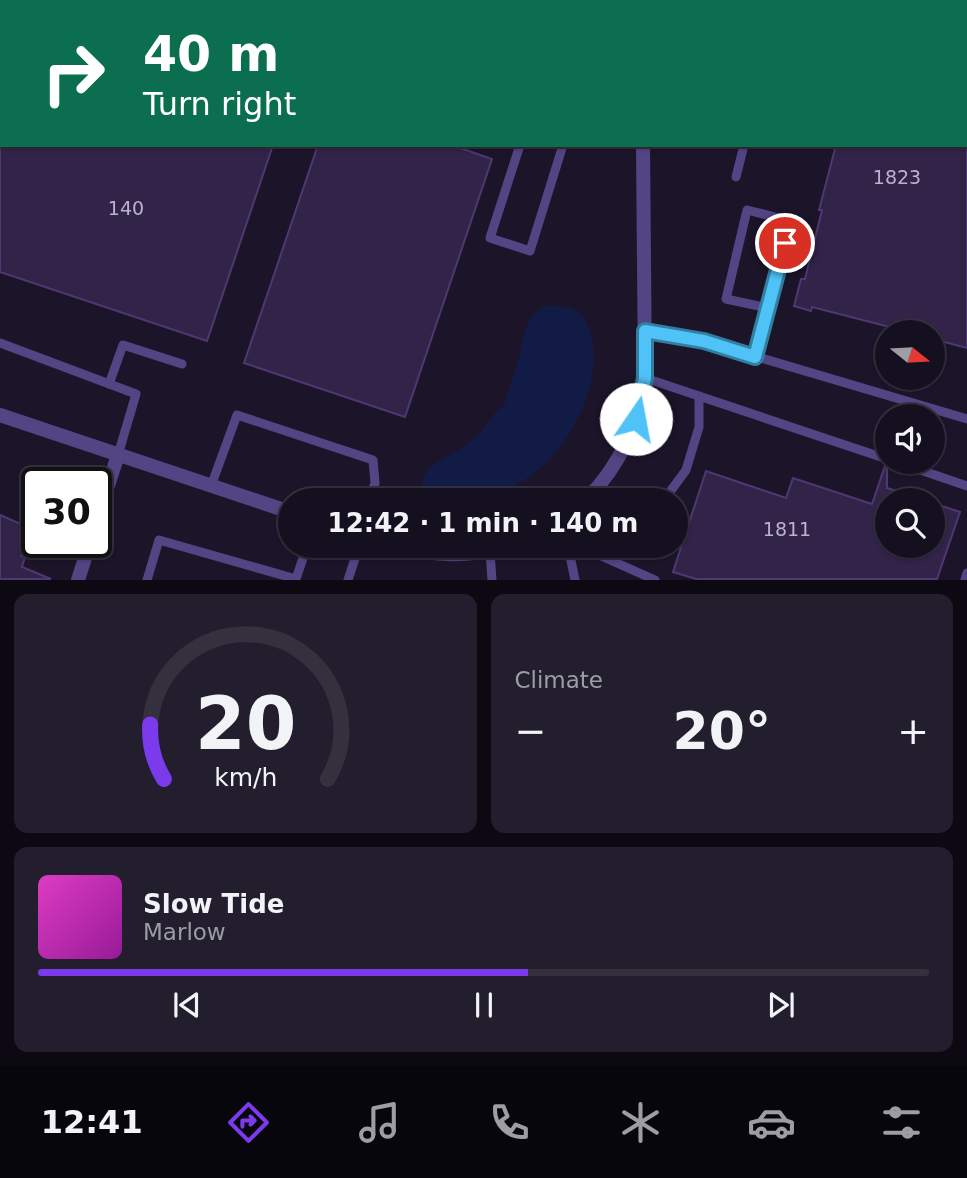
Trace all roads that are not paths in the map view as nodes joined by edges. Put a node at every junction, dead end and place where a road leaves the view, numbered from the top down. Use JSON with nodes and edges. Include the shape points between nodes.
{"nodes":[{"id":1,"x":519,"y":147,"type":"edge"},
{"id":2,"x":562,"y":147,"type":"edge"},
{"id":3,"x":643,"y":147,"type":"edge"},
{"id":4,"x":744,"y":147,"type":"edge"},
{"id":5,"x":736,"y":177,"type":"dead end"},
{"id":6,"x":768,"y":308,"type":"junction"},
{"id":7,"x":645,"y":331,"type":"junction"},
{"id":8,"x":0,"y":343,"type":"edge"},
{"id":9,"x":755,"y":357,"type":"junction"},
{"id":10,"x":182,"y":364,"type":"dead end"},
{"id":11,"x":645,"y":378,"type":"junction"},
{"id":12,"x":109,"y":384,"type":"junction"},
{"id":13,"x":699,"y":396,"type":"junction"},
{"id":14,"x":0,"y":415,"type":"edge"},
{"id":15,"x":967,"y":419,"type":"edge"},
{"id":16,"x":118,"y":454,"type":"junction"},
{"id":17,"x":875,"y":454,"type":"edge"},
{"id":18,"x":112,"y":473,"type":"edge"},
{"id":19,"x":932,"y":474,"type":"edge"},
{"id":20,"x":211,"y":486,"type":"junction"},
{"id":21,"x":967,"y":486,"type":"edge"},
{"id":22,"x":373,"y":488,"type":"edge"},
{"id":23,"x":596,"y":488,"type":"edge"},
{"id":24,"x":673,"y":488,"type":"edge"},
{"id":25,"x":278,"y":509,"type":"edge"},
{"id":26,"x":85,"y":558,"type":"edge"},
{"id":27,"x":303,"y":558,"type":"edge"},
{"id":28,"x":355,"y":558,"type":"edge"},
{"id":29,"x":490,"y":558,"type":"edge"},
{"id":30,"x":571,"y":558,"type":"edge"},
{"id":31,"x":607,"y":558,"type":"edge"},
{"id":32,"x":967,"y":573,"type":"edge"},
{"id":33,"x":78,"y":579,"type":"edge"},
{"id":34,"x":147,"y":579,"type":"edge"},
{"id":35,"x":296,"y":579,"type":"edge"},
{"id":36,"x":348,"y":579,"type":"edge"},
{"id":37,"x":492,"y":579,"type":"edge"},
{"id":38,"x":575,"y":579,"type":"edge"},
{"id":39,"x":655,"y":579,"type":"edge"},
{"id":40,"x":965,"y":579,"type":"edge"}],
"edges":[{"from":1,"to":2,"type":"lane","via":[[490,238],[530,251]]},
{"from":3,"to":7,"type":"street"},
{"from":4,"to":5,"type":"lane"},
{"from":6,"to":6,"type":"lane","via":[[791,221],[747,210],[726,299]]},
{"from":6,"to":9,"type":"lane"},
{"from":7,"to":9,"type":"lane","via":[[704,341]]},
{"from":7,"to":11,"type":"street"},
{"from":8,"to":12,"type":"lane"},
{"from":9,"to":15,"type":"lane"},
{"from":10,"to":12,"type":"lane","via":[[123,345]]},
{"from":11,"to":13,"type":"lane"},
{"from":11,"to":23,"type":"street","via":[[628,440]]},
{"from":12,"to":16,"type":"lane","via":[[136,394]]},
{"from":13,"to":17,"type":"lane"},
{"from":13,"to":24,"type":"lane","via":[[699,427],[686,470]]},
{"from":14,"to":16,"type":"street"},
{"from":16,"to":18,"type":"street"},
{"from":16,"to":20,"type":"street"},
{"from":19,"to":21,"type":"lane"},
{"from":20,"to":22,"type":"lane","via":[[237,415],[373,460]]},
{"from":20,"to":25,"type":"street"},
{"from":26,"to":33,"type":"street"},
{"from":27,"to":35,"type":"lane"},
{"from":28,"to":36,"type":"lane"},
{"from":29,"to":37,"type":"lane"},
{"from":30,"to":38,"type":"lane"},
{"from":31,"to":39,"type":"lane"},
{"from":32,"to":40,"type":"lane"},
{"from":34,"to":35,"type":"lane","via":[[159,540]]}]}
